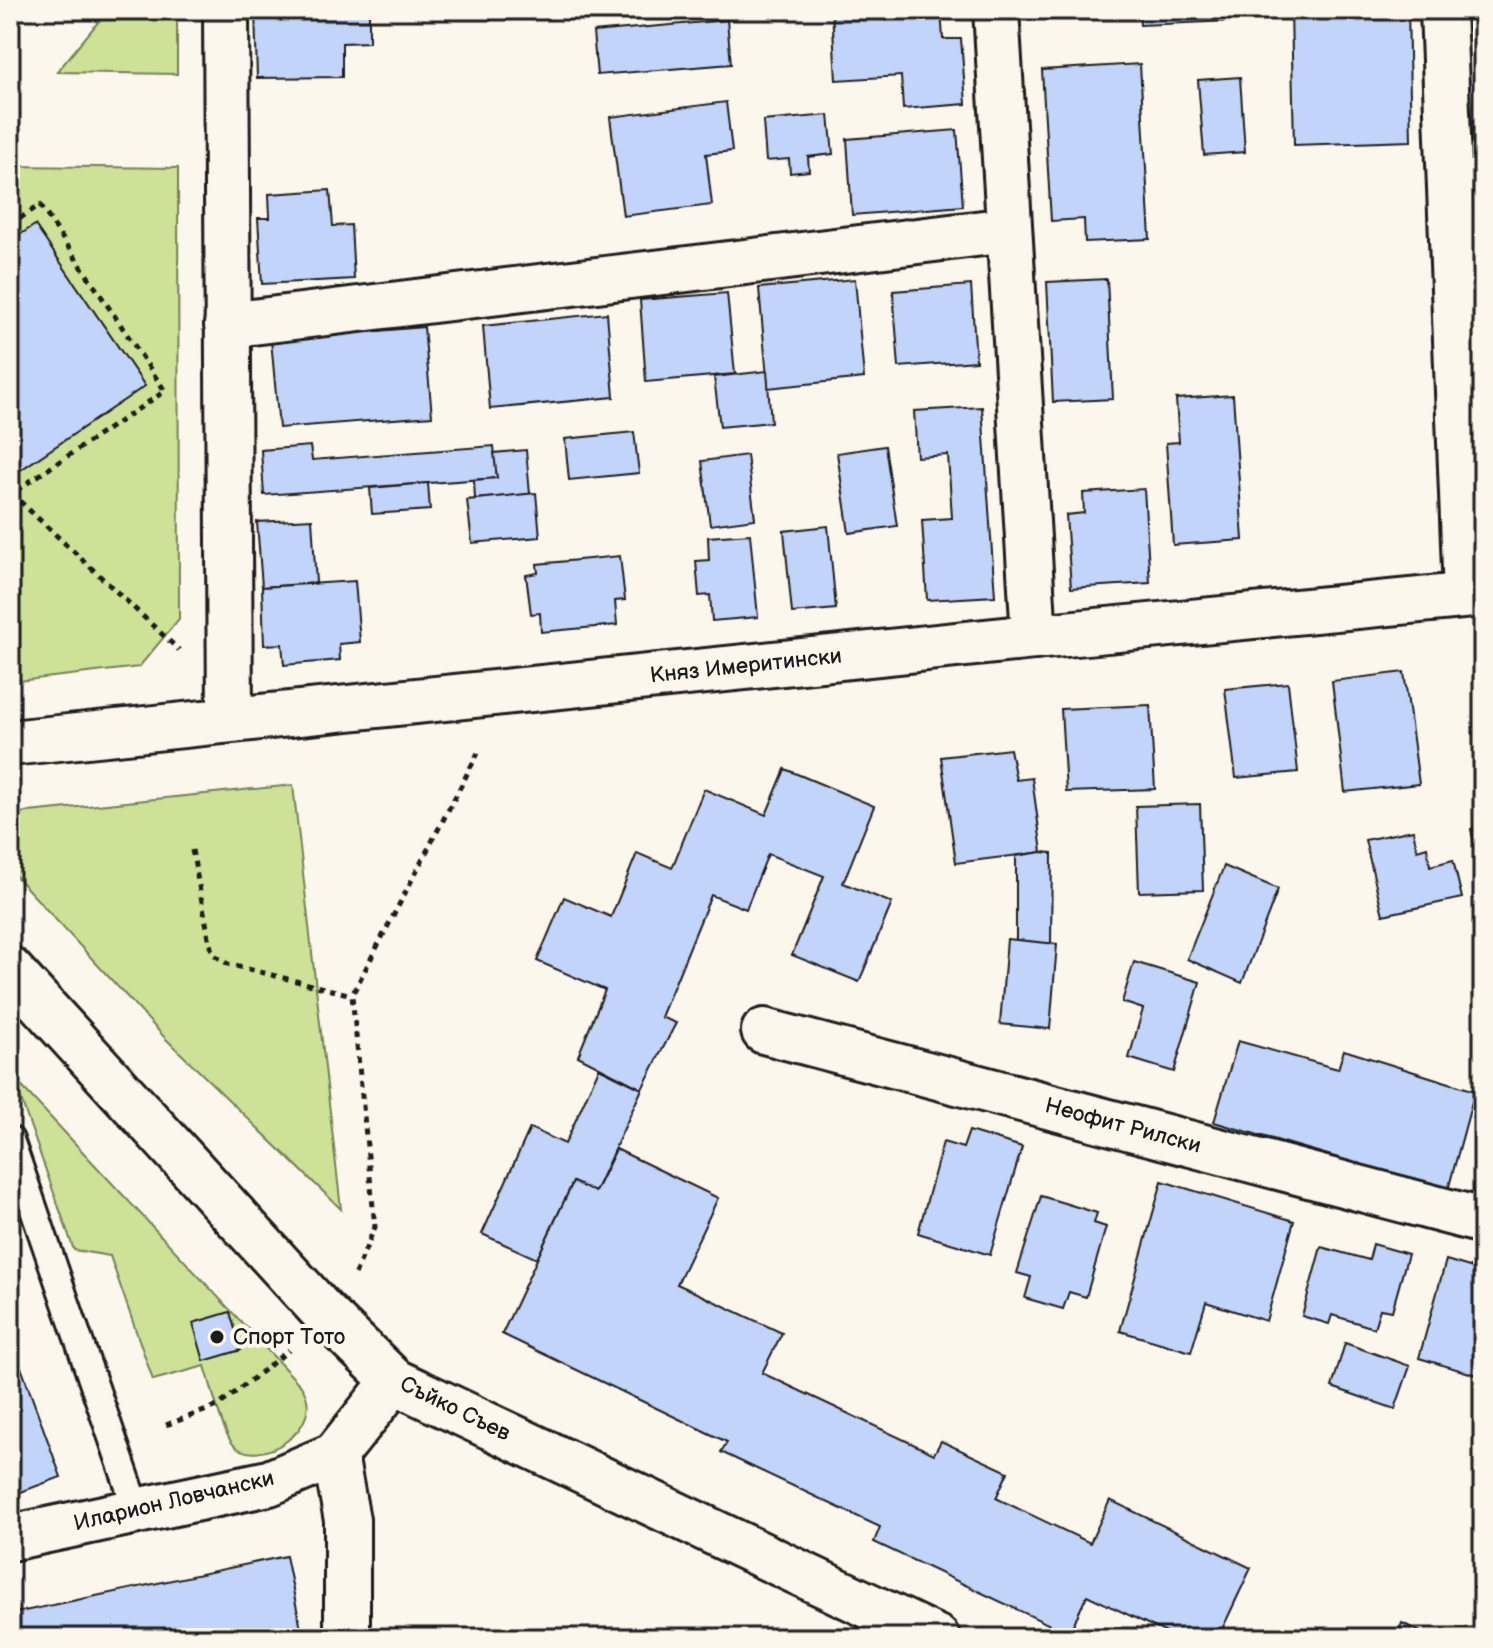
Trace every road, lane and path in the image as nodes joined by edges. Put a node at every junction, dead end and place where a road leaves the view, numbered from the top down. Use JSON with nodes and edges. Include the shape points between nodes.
{"nodes":[{"id":1,"x":226,"y":10,"type":"edge"},
{"id":2,"x":996,"y":10,"type":"edge"},
{"id":3,"x":1443,"y":10,"type":"edge"},
{"id":4,"x":10,"y":225,"type":"edge"},
{"id":5,"x":1008,"y":230,"type":"junction"},
{"id":6,"x":227,"y":325,"type":"junction"},
{"id":7,"x":11,"y":493,"type":"edge"},
{"id":8,"x":1475,"y":595,"type":"edge"},
{"id":9,"x":1034,"y":637,"type":"junction"},
{"id":10,"x":182,"y":653,"type":"dead end"},
{"id":11,"x":230,"y":719,"type":"junction"},
{"id":12,"x":10,"y":743,"type":"edge"},
{"id":13,"x":478,"y":753,"type":"dead end"},
{"id":14,"x":192,"y":850,"type":"dead end"},
{"id":15,"x":10,"y":970,"type":"edge"},
{"id":16,"x":352,"y":995,"type":"junction"},
{"id":17,"x":764,"y":1031,"type":"dead end"},
{"id":18,"x":10,"y":1140,"type":"edge"},
{"id":19,"x":1483,"y":1221,"type":"edge"},
{"id":20,"x":355,"y":1274,"type":"dead end"},
{"id":21,"x":289,"y":1350,"type":"dead end"},
{"id":22,"x":394,"y":1381,"type":"junction"},
{"id":23,"x":166,"y":1425,"type":"dead end"},
{"id":24,"x":335,"y":1455,"type":"junction"},
{"id":25,"x":137,"y":1510,"type":"junction"},
{"id":26,"x":10,"y":1538,"type":"edge"},
{"id":27,"x":347,"y":1638,"type":"edge"},
{"id":28,"x":937,"y":1638,"type":"edge"}],
"edges":[{"from":1,"to":6,"type":"street"},
{"from":2,"to":5,"type":"street"},
{"from":3,"to":8,"type":"street"},
{"from":4,"to":7,"type":"path","via":[[40,205],[165,391]]},
{"from":5,"to":6,"type":"street"},
{"from":5,"to":9,"type":"street"},
{"from":6,"to":11,"type":"street"},
{"from":7,"to":10,"type":"path"},
{"from":8,"to":9,"type":"street","name":"Княз Имеритински"},
{"from":9,"to":11,"type":"street","name":"Княз Имеритински"},
{"from":11,"to":12,"type":"street","name":"Княз Имеритински"},
{"from":13,"to":16,"type":"path"},
{"from":14,"to":16,"type":"path","via":[[216,956],[228,964]]},
{"from":15,"to":22,"type":"street","name":"Съйко Съев","via":[[323,1312]]},
{"from":16,"to":20,"type":"path","via":[[375,1227]]},
{"from":17,"to":19,"type":"street","name":"Неофит Рилски"},
{"from":18,"to":25,"type":"lane"},
{"from":21,"to":23,"type":"path","via":[[218,1406]]},
{"from":22,"to":24,"type":"street"},
{"from":22,"to":28,"type":"street","name":"Съйко Съев"},
{"from":24,"to":25,"type":"street","name":"Иларион Ловчански","via":[[269,1483]]},
{"from":24,"to":27,"type":"street","via":[[347,1520]]},
{"from":25,"to":26,"type":"street","name":"Иларион Ловчански"}]}
